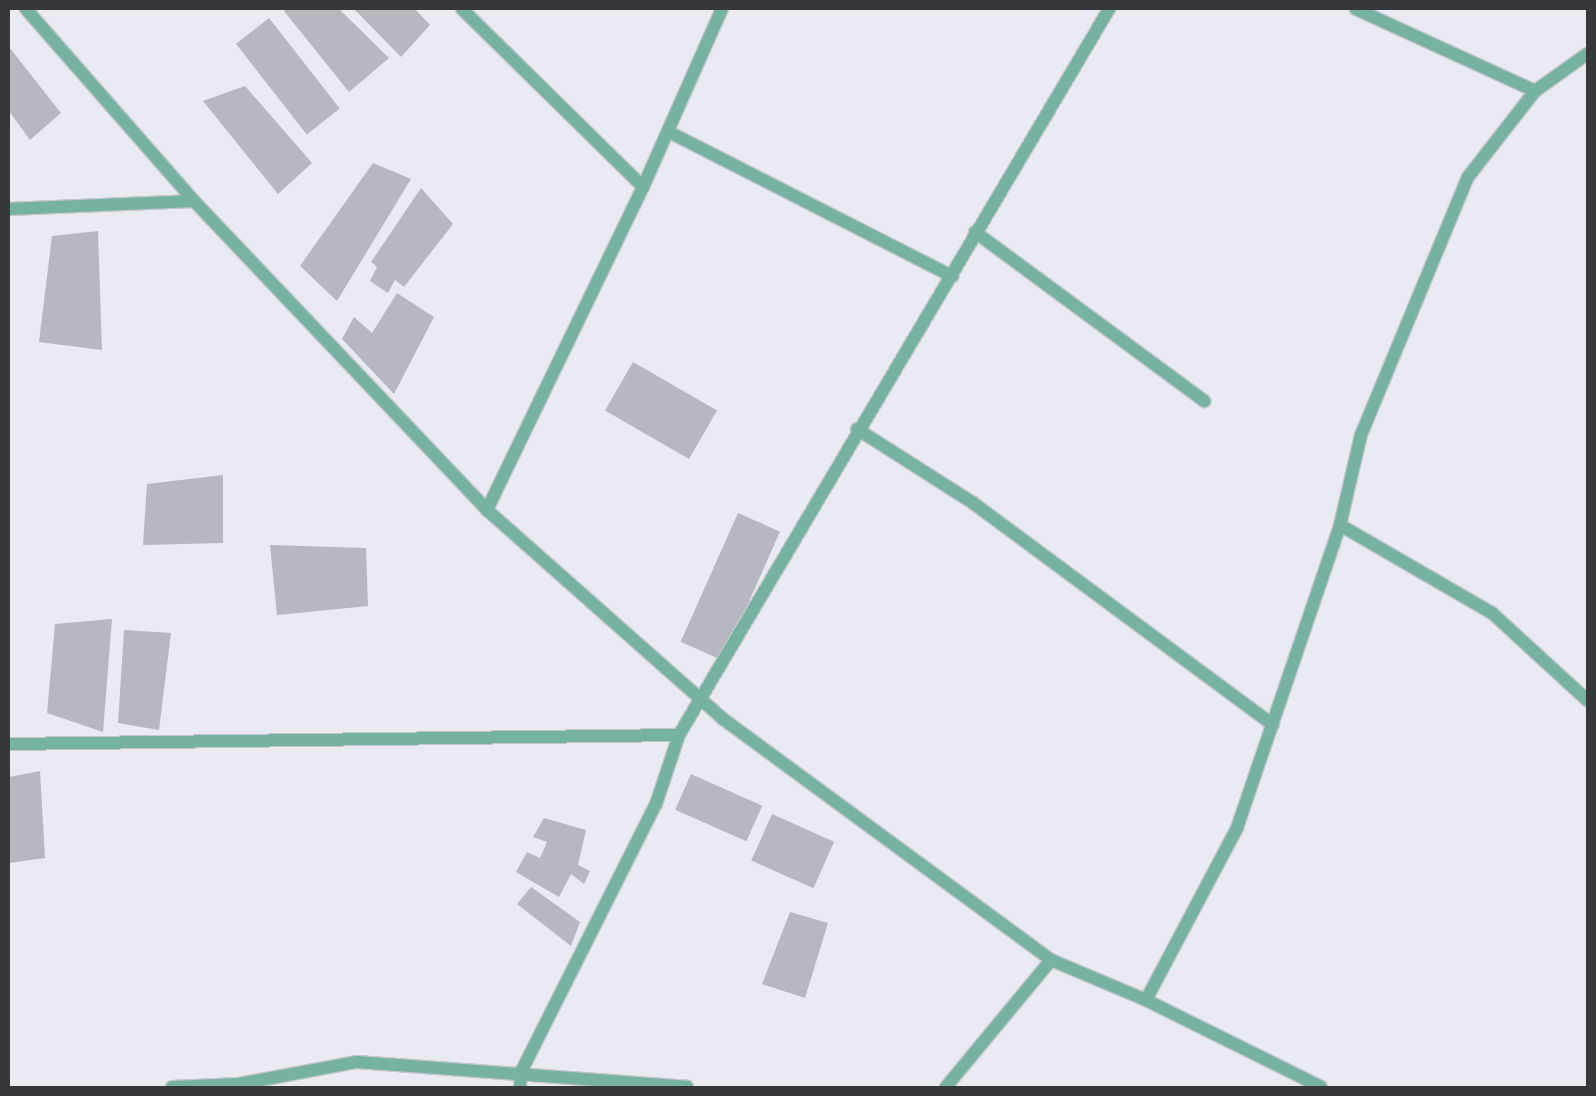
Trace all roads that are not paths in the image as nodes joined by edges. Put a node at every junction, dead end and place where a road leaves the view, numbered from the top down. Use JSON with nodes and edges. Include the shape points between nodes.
{"nodes":[{"id":1,"x":26,"y":9,"type":"edge"},
{"id":2,"x":462,"y":9,"type":"edge"},
{"id":3,"x":722,"y":9,"type":"edge"},
{"id":4,"x":1109,"y":9,"type":"edge"},
{"id":5,"x":1356,"y":9,"type":"edge"},
{"id":6,"x":1587,"y":54,"type":"edge"},
{"id":7,"x":1535,"y":91,"type":"junction"},
{"id":8,"x":669,"y":132,"type":"junction"},
{"id":9,"x":643,"y":187,"type":"junction"},
{"id":10,"x":194,"y":200,"type":"junction"},
{"id":11,"x":9,"y":209,"type":"edge"},
{"id":12,"x":975,"y":232,"type":"junction"},
{"id":13,"x":952,"y":276,"type":"junction"},
{"id":14,"x":1204,"y":401,"type":"dead end"},
{"id":15,"x":857,"y":429,"type":"junction"},
{"id":16,"x":487,"y":510,"type":"junction"},
{"id":17,"x":1340,"y":525,"type":"junction"},
{"id":18,"x":1587,"y":700,"type":"edge"},
{"id":19,"x":702,"y":701,"type":"junction"},
{"id":20,"x":1274,"y":725,"type":"junction"},
{"id":21,"x":679,"y":735,"type":"junction"},
{"id":22,"x":9,"y":744,"type":"edge"},
{"id":23,"x":1051,"y":960,"type":"junction"},
{"id":24,"x":1146,"y":1000,"type":"junction"},
{"id":25,"x":521,"y":1072,"type":"junction"},
{"id":26,"x":239,"y":1086,"type":"edge"},
{"id":27,"x":172,"y":1087,"type":"edge"},
{"id":28,"x":520,"y":1087,"type":"edge"},
{"id":29,"x":687,"y":1087,"type":"edge"},
{"id":30,"x":946,"y":1087,"type":"edge"},
{"id":31,"x":1321,"y":1087,"type":"edge"}],
"edges":[{"from":1,"to":10,"type":"street"},
{"from":2,"to":9,"type":"street"},
{"from":3,"to":8,"type":"street"},
{"from":4,"to":12,"type":"street"},
{"from":5,"to":7,"type":"street"},
{"from":6,"to":7,"type":"street"},
{"from":7,"to":17,"type":"street","via":[[1468,177],[1361,435]]},
{"from":8,"to":9,"type":"street"},
{"from":8,"to":13,"type":"street"},
{"from":9,"to":16,"type":"street"},
{"from":10,"to":11,"type":"street"},
{"from":10,"to":16,"type":"street"},
{"from":12,"to":13,"type":"street"},
{"from":12,"to":14,"type":"street"},
{"from":13,"to":15,"type":"street"},
{"from":15,"to":19,"type":"street"},
{"from":15,"to":20,"type":"street","via":[[973,503]]},
{"from":16,"to":19,"type":"street"},
{"from":17,"to":18,"type":"street","via":[[1492,613]]},
{"from":17,"to":20,"type":"street"},
{"from":19,"to":21,"type":"street"},
{"from":19,"to":23,"type":"street"},
{"from":20,"to":24,"type":"street","via":[[1237,828]]},
{"from":21,"to":22,"type":"street"},
{"from":21,"to":25,"type":"street","via":[[656,804]]},
{"from":23,"to":24,"type":"street"},
{"from":23,"to":30,"type":"street"},
{"from":24,"to":31,"type":"street"},
{"from":25,"to":26,"type":"street","via":[[450,1072],[357,1062]]},
{"from":25,"to":28,"type":"street"},
{"from":25,"to":29,"type":"street"},
{"from":26,"to":27,"type":"street"}]}
